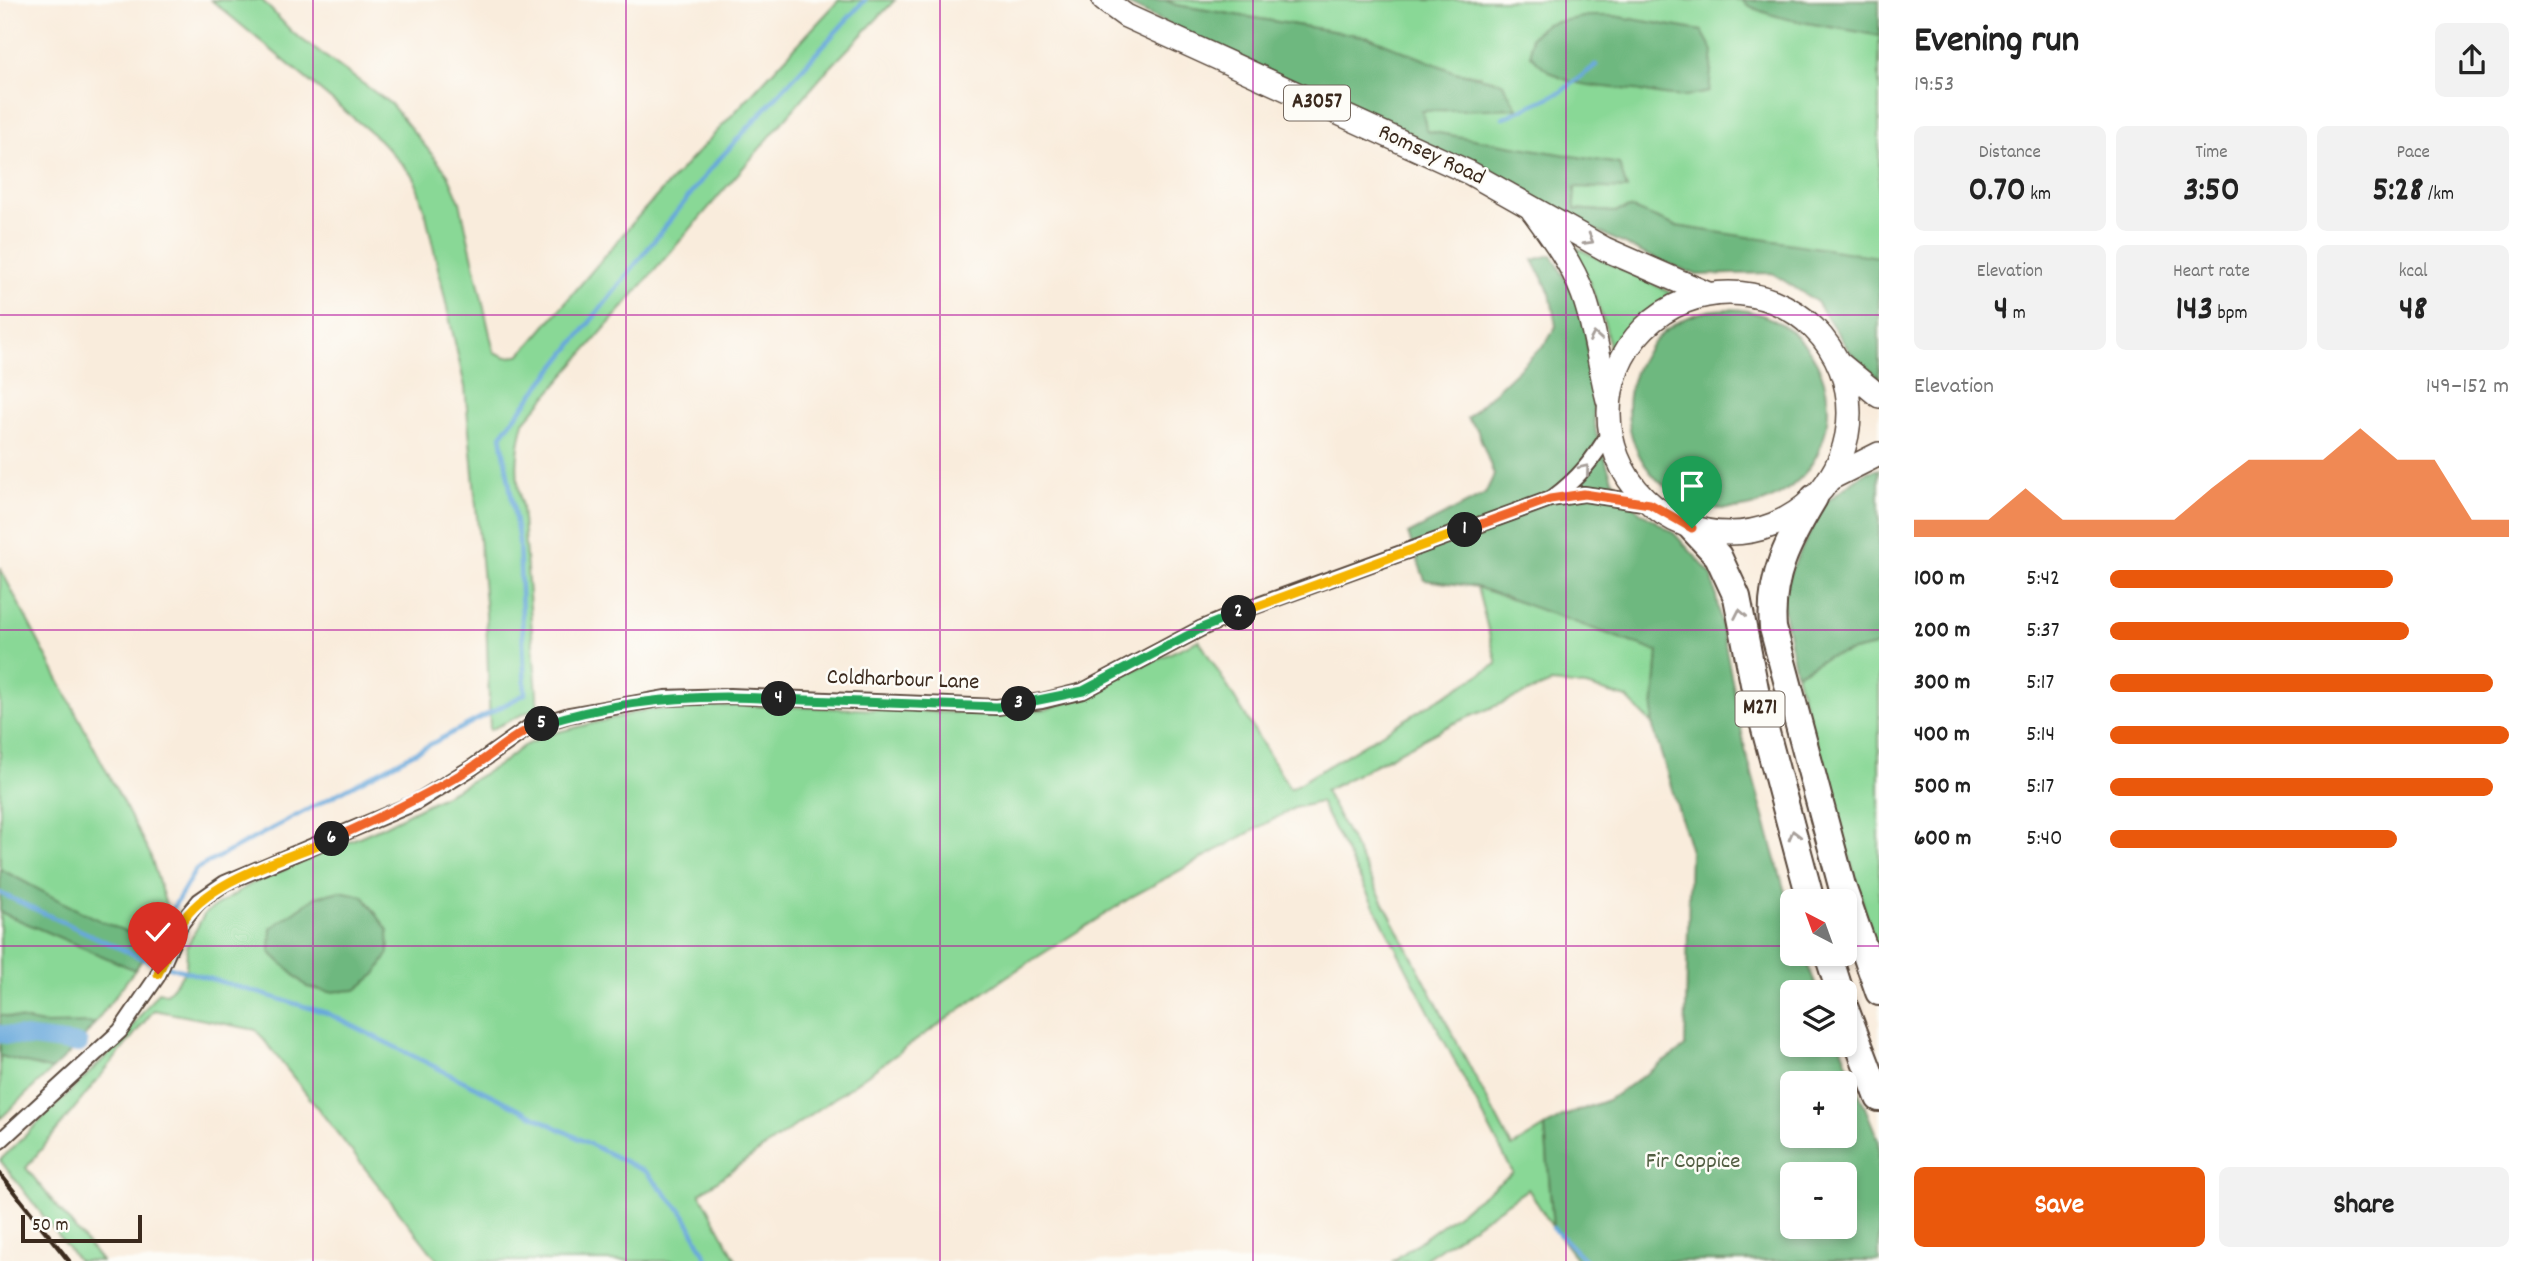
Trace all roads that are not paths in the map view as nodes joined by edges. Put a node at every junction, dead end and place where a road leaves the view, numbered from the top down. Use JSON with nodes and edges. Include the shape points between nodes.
{"nodes":[{"id":1,"x":1104,"y":0,"type":"edge"},
{"id":2,"x":1530,"y":206,"type":"junction"},
{"id":3,"x":1708,"y":294,"type":"junction"},
{"id":4,"x":1839,"y":363,"type":"junction"},
{"id":5,"x":1879,"y":396,"type":"edge"},
{"id":6,"x":1609,"y":404,"type":"junction"},
{"id":7,"x":1610,"y":431,"type":"junction"},
{"id":8,"x":1879,"y":454,"type":"edge"},
{"id":9,"x":1822,"y":489,"type":"junction"},
{"id":10,"x":1550,"y":499,"type":"junction"},
{"id":11,"x":1650,"y":504,"type":"junction"},
{"id":12,"x":1692,"y":528,"type":"junction"},
{"id":13,"x":1808,"y":889,"type":"edge"},
{"id":14,"x":1879,"y":992,"type":"edge"},
{"id":15,"x":1857,"y":1040,"type":"edge"},
{"id":16,"x":1879,"y":1098,"type":"edge"},
{"id":17,"x":0,"y":1141,"type":"edge"}],
"edges":[{"from":1,"to":2,"type":"main road","name":"Romsey Road","number":"A3057","via":[[1126,16],[1470,173]]},
{"from":2,"to":3,"type":"main road","name":"Romsey Road","number":"A3057","one_way":true,"via":[[1605,249]]},
{"from":6,"to":2,"type":"main road","name":"Romsey Road","number":"A3057","one_way":true,"via":[[1583,293],[1567,260]]},
{"from":3,"to":4,"type":"main road","via":[[1747,294],[1785,306],[1817,330]]},
{"from":3,"to":6,"type":"main road","via":[[1666,311],[1632,341],[1613,381]]},
{"from":4,"to":5,"type":"main road"},
{"from":4,"to":9,"type":"main road","via":[[1847,386],[1847,435],[1841,458]]},
{"from":6,"to":7,"type":"main road"},
{"from":10,"to":7,"type":"street","name":"Coldharbour Lane","one_way":true,"via":[[1576,481]]},
{"from":7,"to":11,"type":"main road","via":[[1623,471]]},
{"from":8,"to":9,"type":"main road"},
{"from":9,"to":12,"type":"main road","via":[[1797,512],[1757,530],[1725,533]]},
{"from":9,"to":14,"type":"highway","number":"M271","via":[[1780,561],[1772,598],[1773,628],[1842,886]]},
{"from":10,"to":11,"type":"street","name":"Coldharbour Lane","via":[[1584,494]]},
{"from":10,"to":17,"type":"street","name":"Coldharbour Lane","via":[[1251,608],[1202,628],[1083,691],[1042,701],[997,707],[730,695],[665,698],[569,715],[528,728],[415,803],[225,883],[199,901],[180,925],[158,974],[120,1031]]},
{"from":11,"to":12,"type":"main road"},
{"from":13,"to":12,"type":"highway","number":"M271","one_way":true,"via":[[1757,699],[1737,597],[1718,556]]},
{"from":15,"to":16,"type":"highway"}]}
